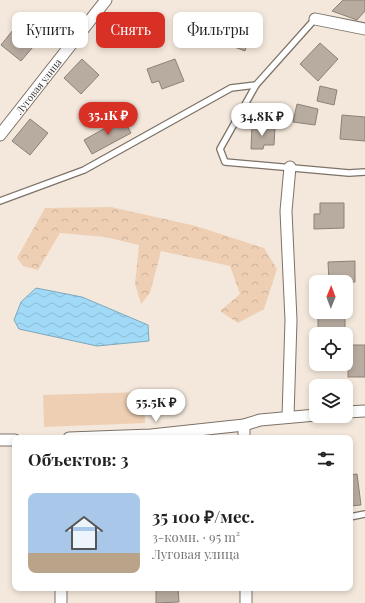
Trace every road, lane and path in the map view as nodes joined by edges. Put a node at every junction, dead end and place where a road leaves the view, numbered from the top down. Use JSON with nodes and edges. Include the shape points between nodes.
{"nodes":[{"id":1,"x":106,"y":0,"type":"edge"},
{"id":2,"x":315,"y":19,"type":"joint"},
{"id":3,"x":365,"y":29,"type":"edge"},
{"id":4,"x":256,"y":85,"type":"junction"},
{"id":5,"x":0,"y":135,"type":"edge"},
{"id":6,"x":290,"y":167,"type":"junction"},
{"id":7,"x":365,"y":172,"type":"edge"},
{"id":8,"x":0,"y":201,"type":"edge"},
{"id":9,"x":365,"y":410,"type":"edge"},
{"id":10,"x":353,"y":411,"type":"edge"},
{"id":11,"x":309,"y":416,"type":"edge"},
{"id":12,"x":288,"y":417,"type":"junction"},
{"id":13,"x":244,"y":425,"type":"junction"},
{"id":14,"x":150,"y":435,"type":"edge"},
{"id":15,"x":244,"y":435,"type":"edge"},
{"id":16,"x":1,"y":439,"type":"edge"},
{"id":17,"x":12,"y":440,"type":"edge"},
{"id":18,"x":365,"y":514,"type":"edge"},
{"id":19,"x":353,"y":516,"type":"edge"},
{"id":20,"x":61,"y":591,"type":"edge"},
{"id":21,"x":246,"y":591,"type":"edge"},
{"id":22,"x":61,"y":603,"type":"edge"},
{"id":23,"x":246,"y":603,"type":"edge"}],
"edges":[{"from":1,"to":5,"type":"street","name":"Луговая улица"},
{"from":2,"to":3,"type":"street"},
{"from":2,"to":4,"type":"lane"},
{"from":4,"to":6,"type":"lane","via":[[220,149],[226,162]]},
{"from":4,"to":8,"type":"lane","via":[[232,88],[84,170]]},
{"from":6,"to":7,"type":"lane","via":[[349,173]]},
{"from":6,"to":12,"type":"street","via":[[286,211],[291,320]]},
{"from":9,"to":10,"type":"street"},
{"from":11,"to":12,"type":"street"},
{"from":12,"to":13,"type":"street","via":[[260,420]]},
{"from":13,"to":14,"type":"street"},
{"from":13,"to":15,"type":"street"},
{"from":16,"to":17,"type":"street"},
{"from":18,"to":19,"type":"lane"},
{"from":20,"to":22,"type":"street"},
{"from":21,"to":23,"type":"street"}]}
